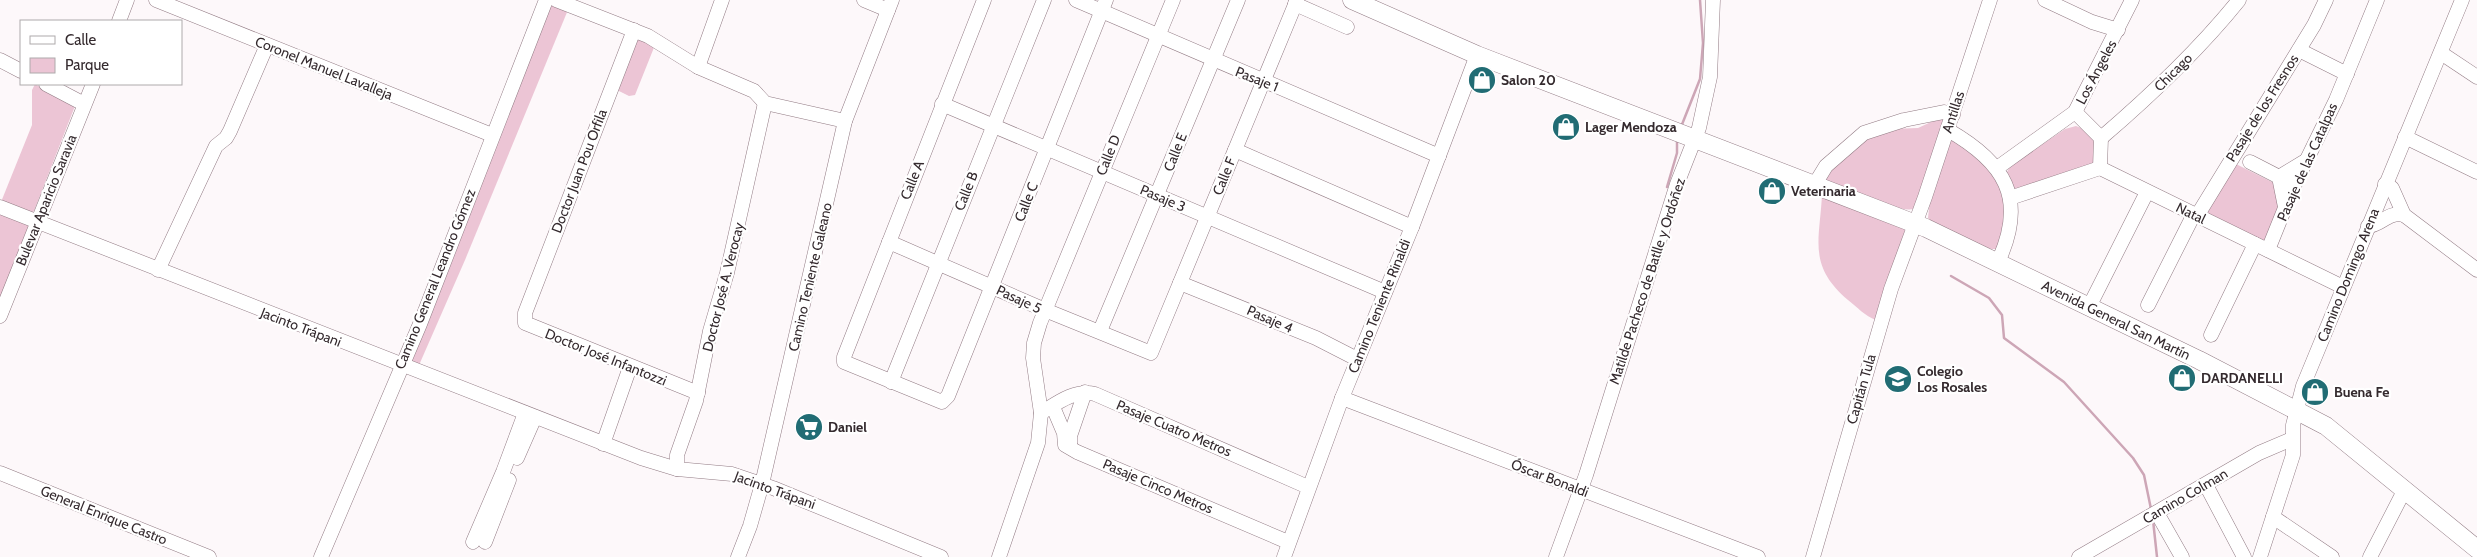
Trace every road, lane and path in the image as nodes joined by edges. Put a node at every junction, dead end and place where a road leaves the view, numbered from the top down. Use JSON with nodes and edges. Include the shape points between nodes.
{"nodes":[{"id":1,"x":127,"y":0,"type":"edge"},
{"id":2,"x":156,"y":0,"type":"edge"},
{"id":3,"x":546,"y":0,"type":"edge"},
{"id":4,"x":556,"y":0,"type":"edge"},
{"id":5,"x":722,"y":0,"type":"edge"},
{"id":6,"x":864,"y":0,"type":"edge"},
{"id":7,"x":982,"y":0,"type":"edge"},
{"id":8,"x":1044,"y":0,"type":"edge"},
{"id":9,"x":1076,"y":0,"type":"edge"},
{"id":10,"x":1173,"y":0,"type":"edge"},
{"id":11,"x":1238,"y":0,"type":"edge"},
{"id":12,"x":1352,"y":0,"type":"edge"},
{"id":13,"x":1713,"y":0,"type":"edge"},
{"id":14,"x":1990,"y":0,"type":"edge"},
{"id":15,"x":2045,"y":0,"type":"edge"},
{"id":16,"x":2132,"y":0,"type":"edge"},
{"id":17,"x":2239,"y":0,"type":"edge"},
{"id":18,"x":2326,"y":0,"type":"edge"},
{"id":19,"x":2378,"y":0,"type":"edge"},
{"id":20,"x":2462,"y":0,"type":"edge"},
{"id":21,"x":1296,"y":2,"type":"edge"},
{"id":22,"x":890,"y":5,"type":"edge"},
{"id":23,"x":1104,"y":6,"type":"edge"},
{"id":24,"x":119,"y":20,"type":"edge"},
{"id":25,"x":1347,"y":27,"type":"dead end"},
{"id":26,"x":634,"y":30,"type":"junction"},
{"id":27,"x":2118,"y":30,"type":"junction"},
{"id":28,"x":1157,"y":36,"type":"junction"},
{"id":29,"x":267,"y":45,"type":"junction"},
{"id":30,"x":2299,"y":50,"type":"junction"},
{"id":31,"x":2441,"y":54,"type":"junction"},
{"id":32,"x":1477,"y":56,"type":"junction"},
{"id":33,"x":0,"y":60,"type":"edge"},
{"id":34,"x":1212,"y":60,"type":"junction"},
{"id":35,"x":698,"y":67,"type":"junction"},
{"id":36,"x":20,"y":70,"type":"edge"},
{"id":37,"x":2347,"y":74,"type":"junction"},
{"id":38,"x":2477,"y":77,"type":"edge"},
{"id":39,"x":1263,"y":82,"type":"junction"},
{"id":40,"x":48,"y":85,"type":"edge"},
{"id":41,"x":93,"y":85,"type":"edge"},
{"id":42,"x":765,"y":103,"type":"junction"},
{"id":43,"x":84,"y":104,"type":"junction"},
{"id":44,"x":942,"y":104,"type":"junction"},
{"id":45,"x":2075,"y":112,"type":"junction"},
{"id":46,"x":1952,"y":114,"type":"junction"},
{"id":47,"x":845,"y":121,"type":"junction"},
{"id":48,"x":992,"y":125,"type":"junction"},
{"id":49,"x":1948,"y":130,"type":"junction"},
{"id":50,"x":2247,"y":134,"type":"junction"},
{"id":51,"x":492,"y":135,"type":"junction"},
{"id":52,"x":2406,"y":137,"type":"junction"},
{"id":53,"x":2101,"y":138,"type":"junction"},
{"id":54,"x":1696,"y":139,"type":"junction"},
{"id":55,"x":1045,"y":148,"type":"junction"},
{"id":56,"x":1235,"y":150,"type":"junction"},
{"id":57,"x":2233,"y":155,"type":"junction"},
{"id":58,"x":1439,"y":156,"type":"junction"},
{"id":59,"x":2309,"y":158,"type":"junction"},
{"id":60,"x":2250,"y":162,"type":"junction"},
{"id":61,"x":1997,"y":168,"type":"junction"},
{"id":62,"x":2100,"y":168,"type":"junction"},
{"id":63,"x":1101,"y":172,"type":"junction"},
{"id":64,"x":2477,"y":172,"type":"edge"},
{"id":65,"x":2279,"y":177,"type":"junction"},
{"id":66,"x":1815,"y":184,"type":"junction"},
{"id":67,"x":2385,"y":184,"type":"junction"},
{"id":68,"x":2295,"y":185,"type":"junction"},
{"id":69,"x":2147,"y":192,"type":"junction"},
{"id":70,"x":1157,"y":196,"type":"junction"},
{"id":71,"x":2010,"y":198,"type":"junction"},
{"id":72,"x":2285,"y":206,"type":"junction"},
{"id":73,"x":1,"y":211,"type":"edge"},
{"id":74,"x":2196,"y":215,"type":"junction"},
{"id":75,"x":2404,"y":215,"type":"junction"},
{"id":76,"x":1208,"y":217,"type":"junction"},
{"id":77,"x":38,"y":222,"type":"junction"},
{"id":78,"x":1915,"y":224,"type":"junction"},
{"id":79,"x":2368,"y":226,"type":"junction"},
{"id":80,"x":1412,"y":227,"type":"junction"},
{"id":81,"x":889,"y":242,"type":"junction"},
{"id":82,"x":2255,"y":244,"type":"junction"},
{"id":83,"x":2268,"y":250,"type":"junction"},
{"id":84,"x":1998,"y":262,"type":"junction"},
{"id":85,"x":938,"y":263,"type":"junction"},
{"id":86,"x":158,"y":270,"type":"junction"},
{"id":87,"x":2477,"y":270,"type":"edge"},
{"id":88,"x":1180,"y":283,"type":"junction"},
{"id":89,"x":992,"y":286,"type":"junction"},
{"id":90,"x":2342,"y":287,"type":"junction"},
{"id":91,"x":1385,"y":292,"type":"junction"},
{"id":92,"x":2148,"y":305,"type":"dead end"},
{"id":93,"x":2089,"y":307,"type":"junction"},
{"id":94,"x":1045,"y":310,"type":"junction"},
{"id":95,"x":525,"y":313,"type":"joint"},
{"id":96,"x":0,"y":316,"type":"edge"},
{"id":97,"x":1100,"y":331,"type":"junction"},
{"id":98,"x":2211,"y":335,"type":"dead end"},
{"id":99,"x":1151,"y":353,"type":"joint"},
{"id":100,"x":1357,"y":359,"type":"junction"},
{"id":101,"x":401,"y":366,"type":"junction"},
{"id":102,"x":630,"y":368,"type":"junction"},
{"id":103,"x":891,"y":382,"type":"junction"},
{"id":104,"x":1085,"y":392,"type":"junction"},
{"id":105,"x":698,"y":393,"type":"junction"},
{"id":106,"x":1342,"y":398,"type":"junction"},
{"id":107,"x":2296,"y":408,"type":"junction"},
{"id":108,"x":1047,"y":410,"type":"junction"},
{"id":109,"x":530,"y":415,"type":"junction"},
{"id":110,"x":2292,"y":439,"type":"junction"},
{"id":111,"x":603,"y":444,"type":"junction"},
{"id":112,"x":1070,"y":448,"type":"junction"},
{"id":113,"x":677,"y":469,"type":"junction"},
{"id":114,"x":0,"y":473,"type":"edge"},
{"id":115,"x":762,"y":484,"type":"junction"},
{"id":116,"x":2206,"y":485,"type":"junction"},
{"id":117,"x":1308,"y":487,"type":"junction"},
{"id":118,"x":1580,"y":489,"type":"junction"},
{"id":119,"x":2405,"y":489,"type":"junction"},
{"id":120,"x":2157,"y":513,"type":"junction"},
{"id":121,"x":2272,"y":517,"type":"junction"},
{"id":122,"x":479,"y":542,"type":"dead end"},
{"id":123,"x":1288,"y":542,"type":"junction"},
{"id":124,"x":2477,"y":549,"type":"edge"},
{"id":125,"x":209,"y":557,"type":"edge"},
{"id":126,"x":321,"y":557,"type":"edge"},
{"id":127,"x":738,"y":557,"type":"edge"},
{"id":128,"x":941,"y":557,"type":"edge"},
{"id":129,"x":999,"y":557,"type":"edge"},
{"id":130,"x":1284,"y":557,"type":"edge"},
{"id":131,"x":1556,"y":557,"type":"edge"},
{"id":132,"x":1758,"y":557,"type":"edge"},
{"id":133,"x":1812,"y":557,"type":"edge"},
{"id":134,"x":2080,"y":557,"type":"edge"},
{"id":135,"x":2182,"y":557,"type":"edge"},
{"id":136,"x":2244,"y":557,"type":"edge"},
{"id":137,"x":2260,"y":557,"type":"edge"},
{"id":138,"x":2332,"y":557,"type":"edge"},
{"id":139,"x":2370,"y":557,"type":"edge"}],
"edges":[{"from":1,"to":24,"type":"street"},
{"from":2,"to":29,"type":"street","name":"Coronel Manuel Lavalleja"},
{"from":3,"to":51,"type":"street","name":"Camino General Leandro Gómez"},
{"from":4,"to":26,"type":"street"},
{"from":5,"to":35,"type":"street"},
{"from":6,"to":22,"type":"street"},
{"from":7,"to":44,"type":"street","name":"Calle A"},
{"from":8,"to":48,"type":"street","name":"Calle B"},
{"from":9,"to":23,"type":"street","name":"Pasaje 1"},
{"from":10,"to":28,"type":"street","name":"Calle D"},
{"from":11,"to":34,"type":"street","name":"Calle E"},
{"from":12,"to":32,"type":"main road","name":"Avenida General San Martín"},
{"from":13,"to":54,"type":"street","name":"Matilde Pacheco de Batlle y Ordóñez","via":[[1710,78]]},
{"from":14,"to":46,"type":"street","name":"Antillas"},
{"from":15,"to":27,"type":"street"},
{"from":16,"to":27,"type":"street","name":"Los Ángeles"},
{"from":17,"to":53,"type":"street","name":"Chicago","via":[[2218,27],[2174,72]]},
{"from":18,"to":30,"type":"street","name":"Pasaje de los Fresnos"},
{"from":19,"to":37,"type":"street","name":"Pasaje de las Catalpas"},
{"from":20,"to":31,"type":"street","name":"Camino Domingo Arena"},
{"from":21,"to":25,"type":"street"},
{"from":21,"to":39,"type":"street","name":"Calle F"},
{"from":22,"to":47,"type":"street","name":"Camino Teniente Galeano"},
{"from":23,"to":28,"type":"street","name":"Pasaje 1"},
{"from":23,"to":55,"type":"street","name":"Calle C"},
{"from":26,"to":35,"type":"street"},
{"from":26,"to":95,"type":"street","name":"Doctor Juan Pou Orfila"},
{"from":27,"to":45,"type":"street","name":"Los Ángeles"},
{"from":28,"to":34,"type":"street","name":"Pasaje 1"},
{"from":28,"to":63,"type":"street","name":"Calle D"},
{"from":29,"to":51,"type":"street","name":"Coronel Manuel Lavalleja"},
{"from":29,"to":86,"type":"street","via":[[230,131],[216,146]]},
{"from":30,"to":37,"type":"street"},
{"from":30,"to":50,"type":"street","name":"Pasaje de los Fresnos"},
{"from":31,"to":38,"type":"street"},
{"from":31,"to":52,"type":"street","name":"Camino Domingo Arena"},
{"from":32,"to":54,"type":"main road","name":"Avenida General San Martín"},
{"from":32,"to":58,"type":"street","name":"Camino Teniente Rinaldi"},
{"from":33,"to":36,"type":"street"},
{"from":34,"to":39,"type":"street","name":"Pasaje 1"},
{"from":34,"to":70,"type":"street","name":"Calle E"},
{"from":35,"to":42,"type":"street","via":[[754,91]]},
{"from":37,"to":59,"type":"street","name":"Pasaje de las Catalpas"},
{"from":39,"to":56,"type":"street","name":"Calle F"},
{"from":39,"to":58,"type":"street","name":"Pasaje 1"},
{"from":40,"to":43,"type":"street"},
{"from":41,"to":43,"type":"street","name":"Bulevar Aparicio Saravia"},
{"from":42,"to":47,"type":"street"},
{"from":42,"to":105,"type":"street","name":"Doctor José A. Verocay"},
{"from":43,"to":77,"type":"street","name":"Bulevar Aparicio Saravia"},
{"from":44,"to":48,"type":"street","name":"Pasaje 3"},
{"from":44,"to":81,"type":"street","name":"Calle A"},
{"from":45,"to":53,"type":"street"},
{"from":45,"to":61,"type":"street","name":"Los Ángeles"},
{"from":46,"to":49,"type":"street","name":"Antillas"},
{"from":46,"to":66,"type":"street","via":[[1944,112],[1904,120],[1864,133],[1826,166]]},
{"from":47,"to":115,"type":"street","name":"Camino Teniente Galeano"},
{"from":48,"to":55,"type":"street","name":"Pasaje 3"},
{"from":48,"to":85,"type":"street","name":"Calle B"},
{"from":49,"to":61,"type":"street","via":[[1979,149]]},
{"from":49,"to":78,"type":"street","name":"Antillas"},
{"from":50,"to":57,"type":"street","name":"Pasaje de los Fresnos"},
{"from":50,"to":60,"type":"street"},
{"from":51,"to":101,"type":"street","name":"Camino General Leandro Gómez"},
{"from":52,"to":64,"type":"street"},
{"from":52,"to":67,"type":"street","name":"Camino Domingo Arena"},
{"from":53,"to":62,"type":"street"},
{"from":54,"to":66,"type":"main road","name":"Avenida General San Martín"},
{"from":54,"to":118,"type":"street","name":"Matilde Pacheco de Batlle y Ordóñez","via":[[1677,184]]},
{"from":55,"to":63,"type":"street","name":"Pasaje 3"},
{"from":55,"to":89,"type":"street","name":"Calle C"},
{"from":56,"to":76,"type":"street","name":"Calle F"},
{"from":56,"to":80,"type":"street"},
{"from":57,"to":60,"type":"street"},
{"from":57,"to":74,"type":"street","name":"Pasaje de los Fresnos"},
{"from":58,"to":80,"type":"street","name":"Camino Teniente Rinaldi"},
{"from":59,"to":65,"type":"street"},
{"from":59,"to":68,"type":"street","name":"Pasaje de las Catalpas"},
{"from":60,"to":65,"type":"street"},
{"from":61,"to":71,"type":"street"},
{"from":62,"to":69,"type":"street","name":"Natal"},
{"from":62,"to":71,"type":"street"},
{"from":63,"to":70,"type":"street","name":"Pasaje 3"},
{"from":63,"to":94,"type":"street","name":"Calle D"},
{"from":65,"to":68,"type":"street"},
{"from":65,"to":72,"type":"street"},
{"from":66,"to":78,"type":"main road","name":"Avenida General San Martín"},
{"from":67,"to":75,"type":"street","via":[[2392,188]]},
{"from":67,"to":79,"type":"street","name":"Camino Domingo Arena"},
{"from":68,"to":72,"type":"street","name":"Pasaje de las Catalpas"},
{"from":69,"to":74,"type":"street","name":"Natal"},
{"from":69,"to":93,"type":"street"},
{"from":70,"to":76,"type":"street","name":"Pasaje 3"},
{"from":70,"to":97,"type":"street","name":"Calle E"},
{"from":71,"to":84,"type":"street","via":[[2009,237]]},
{"from":72,"to":83,"type":"street","name":"Pasaje de las Catalpas"},
{"from":73,"to":77,"type":"street","name":"Jacinto Trápani"},
{"from":74,"to":82,"type":"street","name":"Natal"},
{"from":74,"to":92,"type":"street","name":"Pasaje de los Fresnos"},
{"from":75,"to":79,"type":"street","via":[[2397,213]]},
{"from":75,"to":87,"type":"street"},
{"from":76,"to":88,"type":"street","name":"Calle F"},
{"from":76,"to":91,"type":"street","name":"Pasaje 3"},
{"from":77,"to":86,"type":"street","name":"Jacinto Trápani"},
{"from":77,"to":96,"type":"street","name":"Bulevar Aparicio Saravia"},
{"from":78,"to":84,"type":"main road","name":"Avenida General San Martín"},
{"from":78,"to":133,"type":"street","name":"Capitán Tula","via":[[1885,307]]},
{"from":79,"to":90,"type":"street","name":"Camino Domingo Arena"},
{"from":80,"to":91,"type":"street","name":"Camino Teniente Rinaldi"},
{"from":81,"to":85,"type":"street","name":"Pasaje 5"},
{"from":81,"to":103,"type":"street","name":"Calle A","via":[[845,349],[844,362]]},
{"from":82,"to":83,"type":"street","name":"Natal"},
{"from":82,"to":98,"type":"street"},
{"from":83,"to":90,"type":"street","name":"Natal"},
{"from":84,"to":93,"type":"main road","name":"Avenida General San Martín"},
{"from":85,"to":89,"type":"street","name":"Pasaje 5"},
{"from":85,"to":103,"type":"street","name":"Calle B"},
{"from":86,"to":101,"type":"street","name":"Jacinto Trápani"},
{"from":88,"to":99,"type":"street","name":"Calle F"},
{"from":88,"to":100,"type":"street","name":"Pasaje 4","via":[[1316,338]]},
{"from":89,"to":94,"type":"street","name":"Pasaje 5"},
{"from":89,"to":103,"type":"street","name":"Calle C","via":[[948,396],[942,402]]},
{"from":90,"to":107,"type":"street","name":"Camino Domingo Arena"},
{"from":91,"to":100,"type":"street","name":"Camino Teniente Rinaldi"},
{"from":93,"to":107,"type":"main road","name":"Avenida General San Martín"},
{"from":94,"to":97,"type":"street","name":"Pasaje 5"},
{"from":94,"to":108,"type":"street","name":"Calle D","via":[[1034,343],[1033,358]]},
{"from":95,"to":102,"type":"street","name":"Doctor José Infantozzi","via":[[525,323]]},
{"from":97,"to":99,"type":"street","name":"Pasaje 5"},
{"from":100,"to":106,"type":"street","name":"Camino Teniente Rinaldi"},
{"from":101,"to":109,"type":"street","name":"Jacinto Trápani"},
{"from":101,"to":126,"type":"street","name":"Camino General Leandro Gómez"},
{"from":102,"to":105,"type":"street","name":"Doctor José Infantozzi"},
{"from":102,"to":111,"type":"street"},
{"from":104,"to":108,"type":"street","via":[[1071,395]]},
{"from":104,"to":112,"type":"street","via":[[1070,436]]},
{"from":104,"to":117,"type":"street","name":"Pasaje Cuatro Metros"},
{"from":105,"to":113,"type":"street","name":"Doctor José A. Verocay","via":[[677,455]]},
{"from":106,"to":117,"type":"street","name":"Camino Teniente Rinaldi"},
{"from":106,"to":118,"type":"street","name":"Óscar Bonaldi"},
{"from":107,"to":110,"type":"street","name":"Camino Domingo Arena"},
{"from":107,"to":119,"type":"main road","name":"Avenida General San Martín","via":[[2340,436]]},
{"from":108,"to":112,"type":"street","via":[[1064,433],[1065,445]]},
{"from":108,"to":129,"type":"street"},
{"from":109,"to":111,"type":"street","name":"Jacinto Trápani"},
{"from":109,"to":122,"type":"street"},
{"from":110,"to":116,"type":"street","name":"Camino Colman","via":[[2260,453]]},
{"from":110,"to":121,"type":"street","name":"Camino Domingo Arena","via":[[2293,455]]},
{"from":111,"to":113,"type":"street","name":"Jacinto Trápani"},
{"from":112,"to":123,"type":"street","name":"Pasaje Cinco Metros"},
{"from":113,"to":115,"type":"street","name":"Jacinto Trápani","via":[[732,474]]},
{"from":114,"to":125,"type":"street","name":"General Enrique Castro"},
{"from":115,"to":127,"type":"street","name":"Camino Teniente Galeano"},
{"from":115,"to":128,"type":"street","name":"Jacinto Trápani"},
{"from":116,"to":120,"type":"street","name":"Camino Colman"},
{"from":116,"to":136,"type":"street"},
{"from":117,"to":123,"type":"street","name":"Camino Teniente Rinaldi"},
{"from":118,"to":131,"type":"street","name":"Matilde Pacheco de Batlle y Ordóñez"},
{"from":118,"to":132,"type":"street","name":"Óscar Bonaldi"},
{"from":119,"to":124,"type":"main road","name":"Avenida General San Martín"},
{"from":119,"to":139,"type":"street"},
{"from":120,"to":134,"type":"street","name":"Camino Colman"},
{"from":120,"to":135,"type":"street"},
{"from":121,"to":137,"type":"street","name":"Camino Domingo Arena"},
{"from":121,"to":138,"type":"street"},
{"from":123,"to":130,"type":"street","name":"Camino Teniente Rinaldi"}]}
